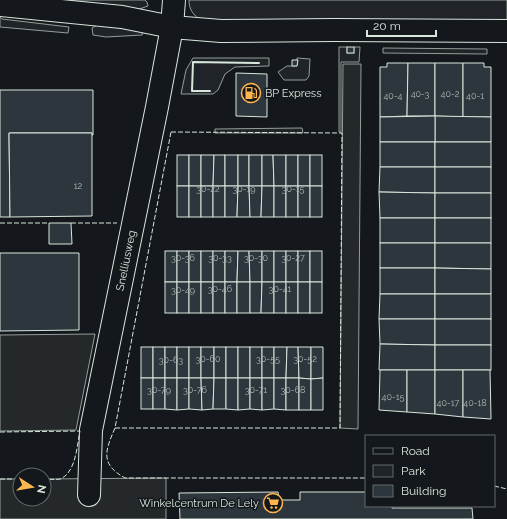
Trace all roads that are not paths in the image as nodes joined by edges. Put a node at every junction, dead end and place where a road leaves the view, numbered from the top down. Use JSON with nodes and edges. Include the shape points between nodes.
{"nodes":[{"id":1,"x":174,"y":0,"type":"edge"},
{"id":2,"x":0,"y":5,"type":"edge"},
{"id":3,"x":172,"y":27,"type":"junction"},
{"id":4,"x":507,"y":30,"type":"edge"},
{"id":5,"x":89,"y":495,"type":"dead end"}],
"edges":[{"from":1,"to":3,"type":"street","name":"Snelliusweg"},
{"from":2,"to":3,"type":"street","via":[[122,17]]},
{"from":3,"to":4,"type":"street","via":[[221,31]]},
{"from":3,"to":5,"type":"street","name":"Snelliusweg","via":[[91,430]]}]}
